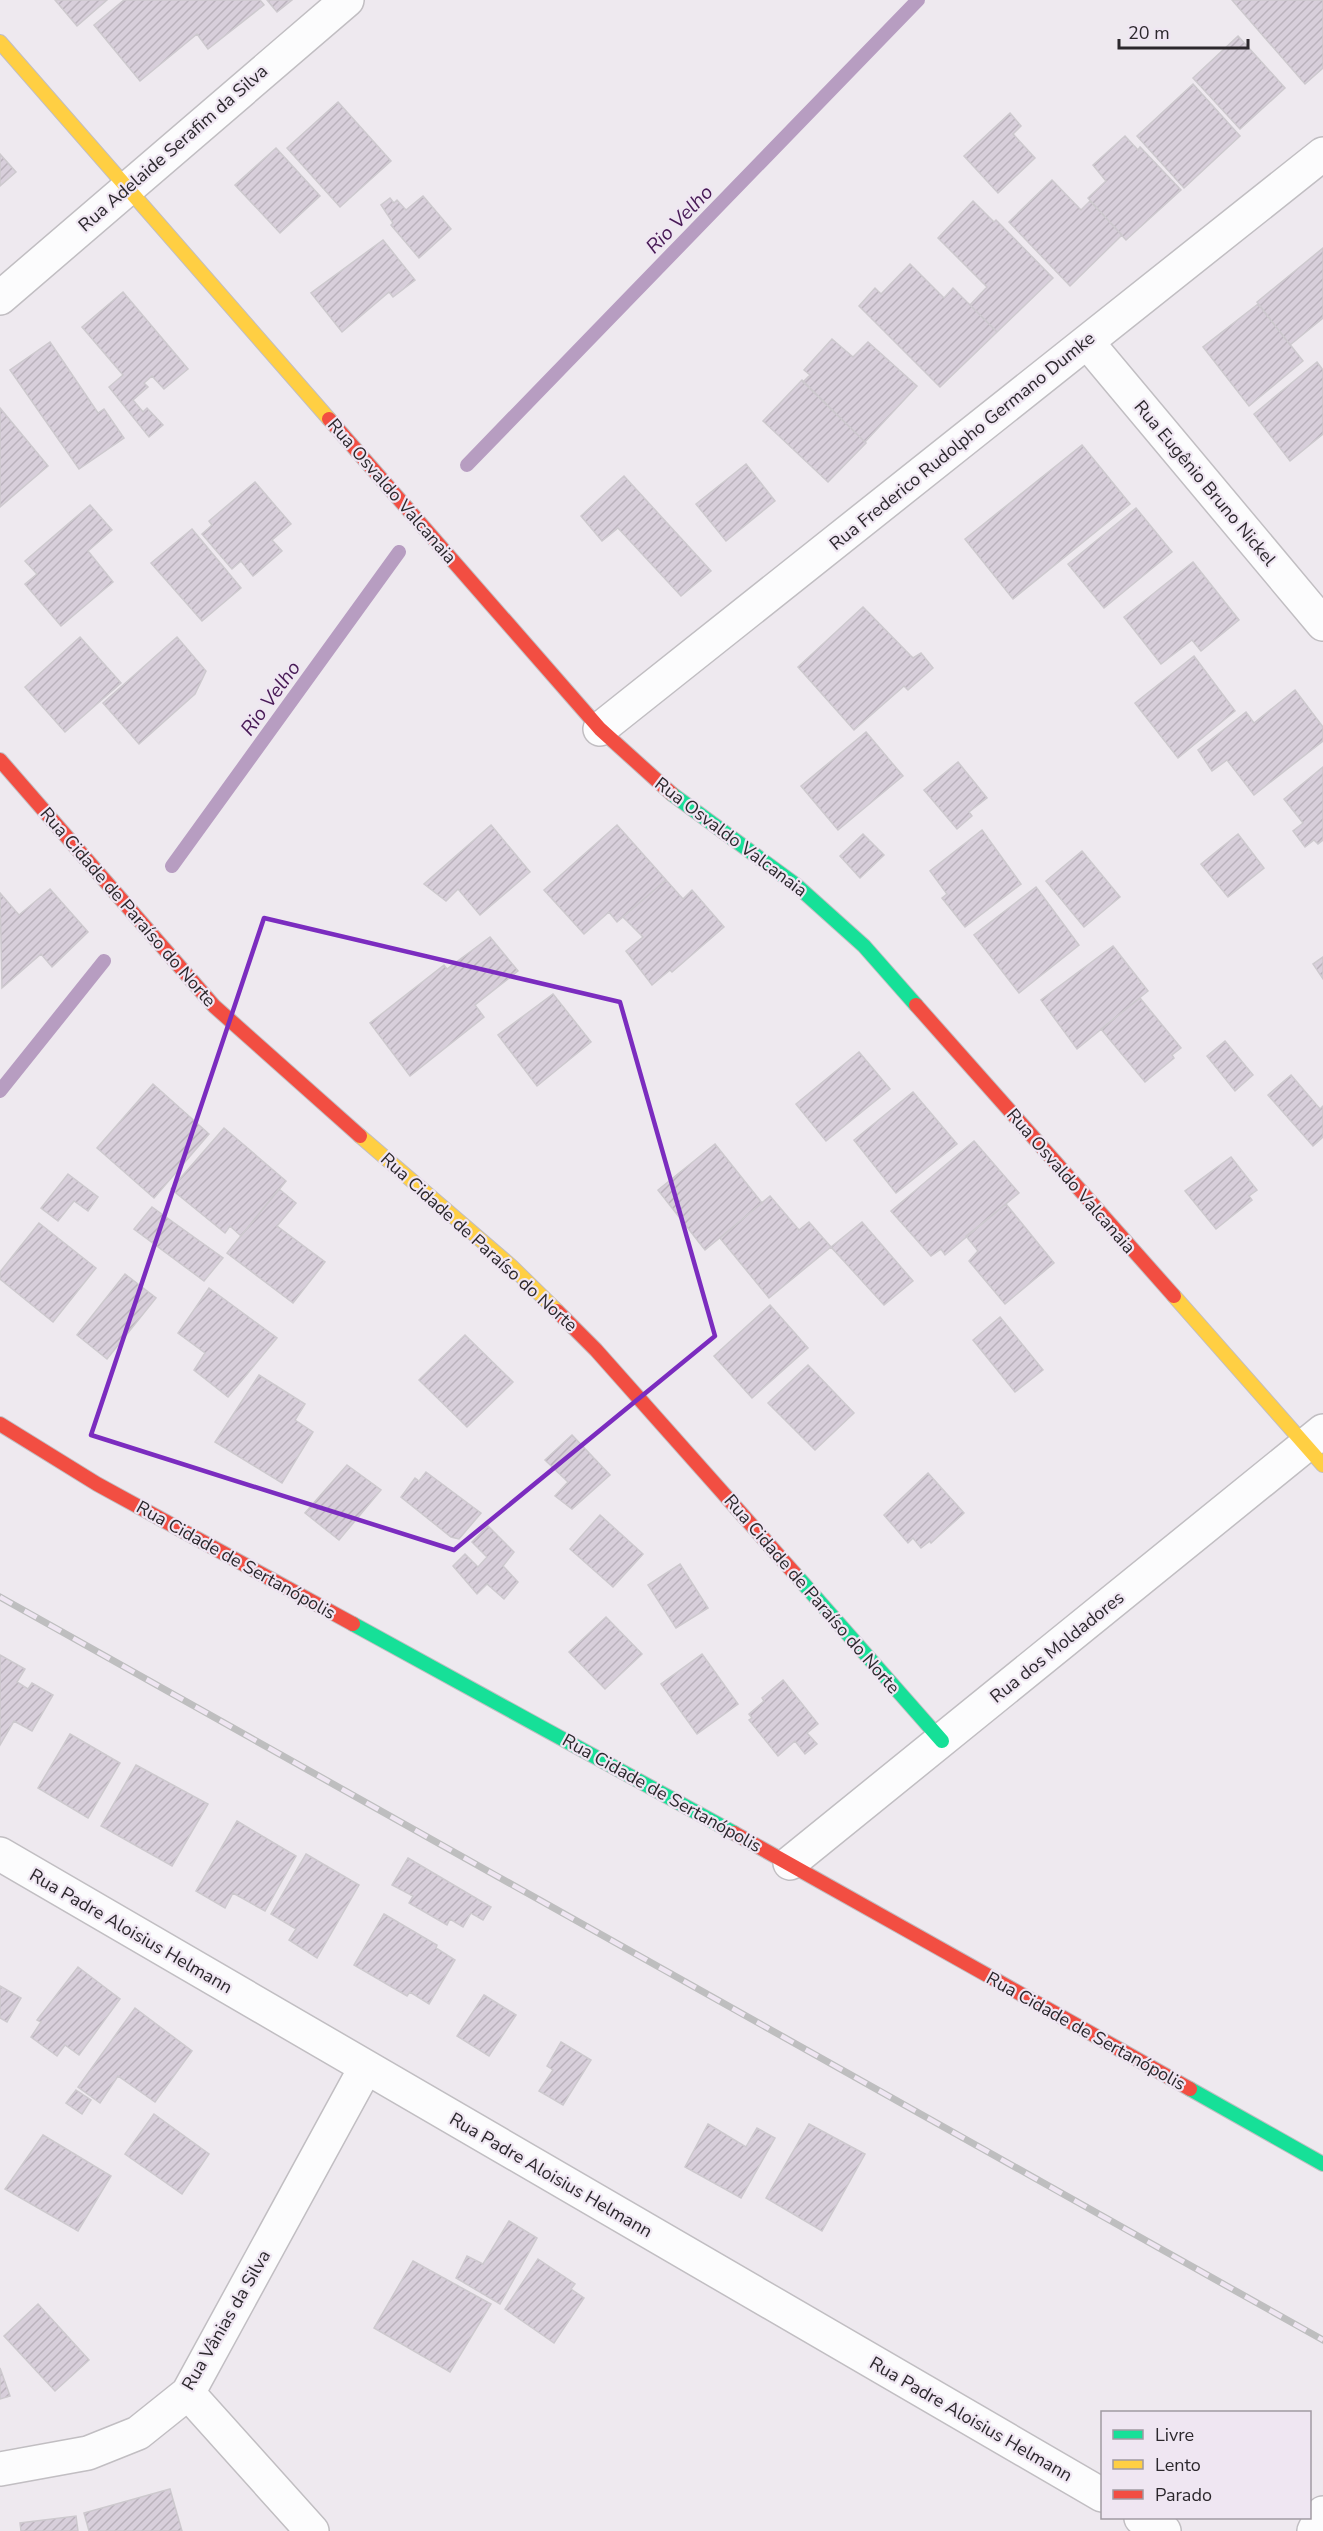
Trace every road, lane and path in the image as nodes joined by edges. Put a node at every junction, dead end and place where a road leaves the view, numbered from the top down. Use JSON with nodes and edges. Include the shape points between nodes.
{"nodes":[{"id":1,"x":347,"y":0,"type":"edge"},
{"id":2,"x":0,"y":42,"type":"edge"},
{"id":3,"x":1323,"y":154,"type":"edge"},
{"id":4,"x":127,"y":187,"type":"junction"},
{"id":5,"x":0,"y":298,"type":"edge"},
{"id":6,"x":1087,"y":342,"type":"junction"},
{"id":7,"x":1323,"y":624,"type":"edge"},
{"id":8,"x":600,"y":729,"type":"junction"},
{"id":9,"x":0,"y":760,"type":"edge"},
{"id":10,"x":0,"y":1424,"type":"edge"},
{"id":11,"x":1317,"y":1447,"type":"edge"},
{"id":12,"x":942,"y":1741,"type":"junction"},
{"id":13,"x":0,"y":1854,"type":"edge"},
{"id":14,"x":790,"y":1863,"type":"junction"},
{"id":15,"x":366,"y":2067,"type":"junction"},
{"id":16,"x":1323,"y":2164,"type":"edge"},
{"id":17,"x":188,"y":2393,"type":"junction"},
{"id":18,"x":0,"y":2469,"type":"edge"},
{"id":19,"x":1101,"y":2494,"type":"edge"},
{"id":20,"x":1323,"y":2513,"type":"edge"},
{"id":21,"x":1144,"y":2519,"type":"edge"},
{"id":22,"x":312,"y":2531,"type":"edge"},
{"id":23,"x":1164,"y":2531,"type":"edge"},
{"id":24,"x":1314,"y":2531,"type":"edge"}],
"edges":[{"from":1,"to":4,"type":"street","name":"Rua Adelaide Serafim da Silva"},
{"from":2,"to":4,"type":"street","name":"Rua Osvaldo Valcanaia"},
{"from":3,"to":6,"type":"street","name":"Rua Frederico Rudolpho Germano Dumke"},
{"from":4,"to":5,"type":"street","name":"Rua Adelaide Serafim da Silva"},
{"from":4,"to":8,"type":"street","name":"Rua Osvaldo Valcanaia"},
{"from":6,"to":7,"type":"street","name":"Rua Eugênio Bruno Nickel"},
{"from":6,"to":8,"type":"street","name":"Rua Frederico Rudolpho Germano Dumke"},
{"from":8,"to":11,"type":"street","name":"Rua Osvaldo Valcanaia","via":[[662,787],[796,885],[864,946]]},
{"from":9,"to":12,"type":"street","name":"Rua Cidade de Paraíso do Norte","via":[[214,1006],[511,1266],[596,1350]]},
{"from":10,"to":14,"type":"street","name":"Rua Cidade de Sertanópolis","via":[[97,1484]]},
{"from":11,"to":12,"type":"street","name":"Rua dos Moldadores"},
{"from":12,"to":14,"type":"street","name":"Rua dos Moldadores"},
{"from":13,"to":15,"type":"street","name":"Rua Padre Aloisius Helmann"},
{"from":14,"to":16,"type":"street","name":"Rua Cidade de Sertanópolis"},
{"from":15,"to":17,"type":"street","name":"Rua Vânias da Silva"},
{"from":15,"to":19,"type":"street","name":"Rua Padre Aloisius Helmann"},
{"from":17,"to":18,"type":"street","name":"Rua Vânias da Silva","via":[[138,2433],[88,2453]]},
{"from":17,"to":22,"type":"street"},
{"from":20,"to":24,"type":"street"},
{"from":21,"to":23,"type":"street"}]}
